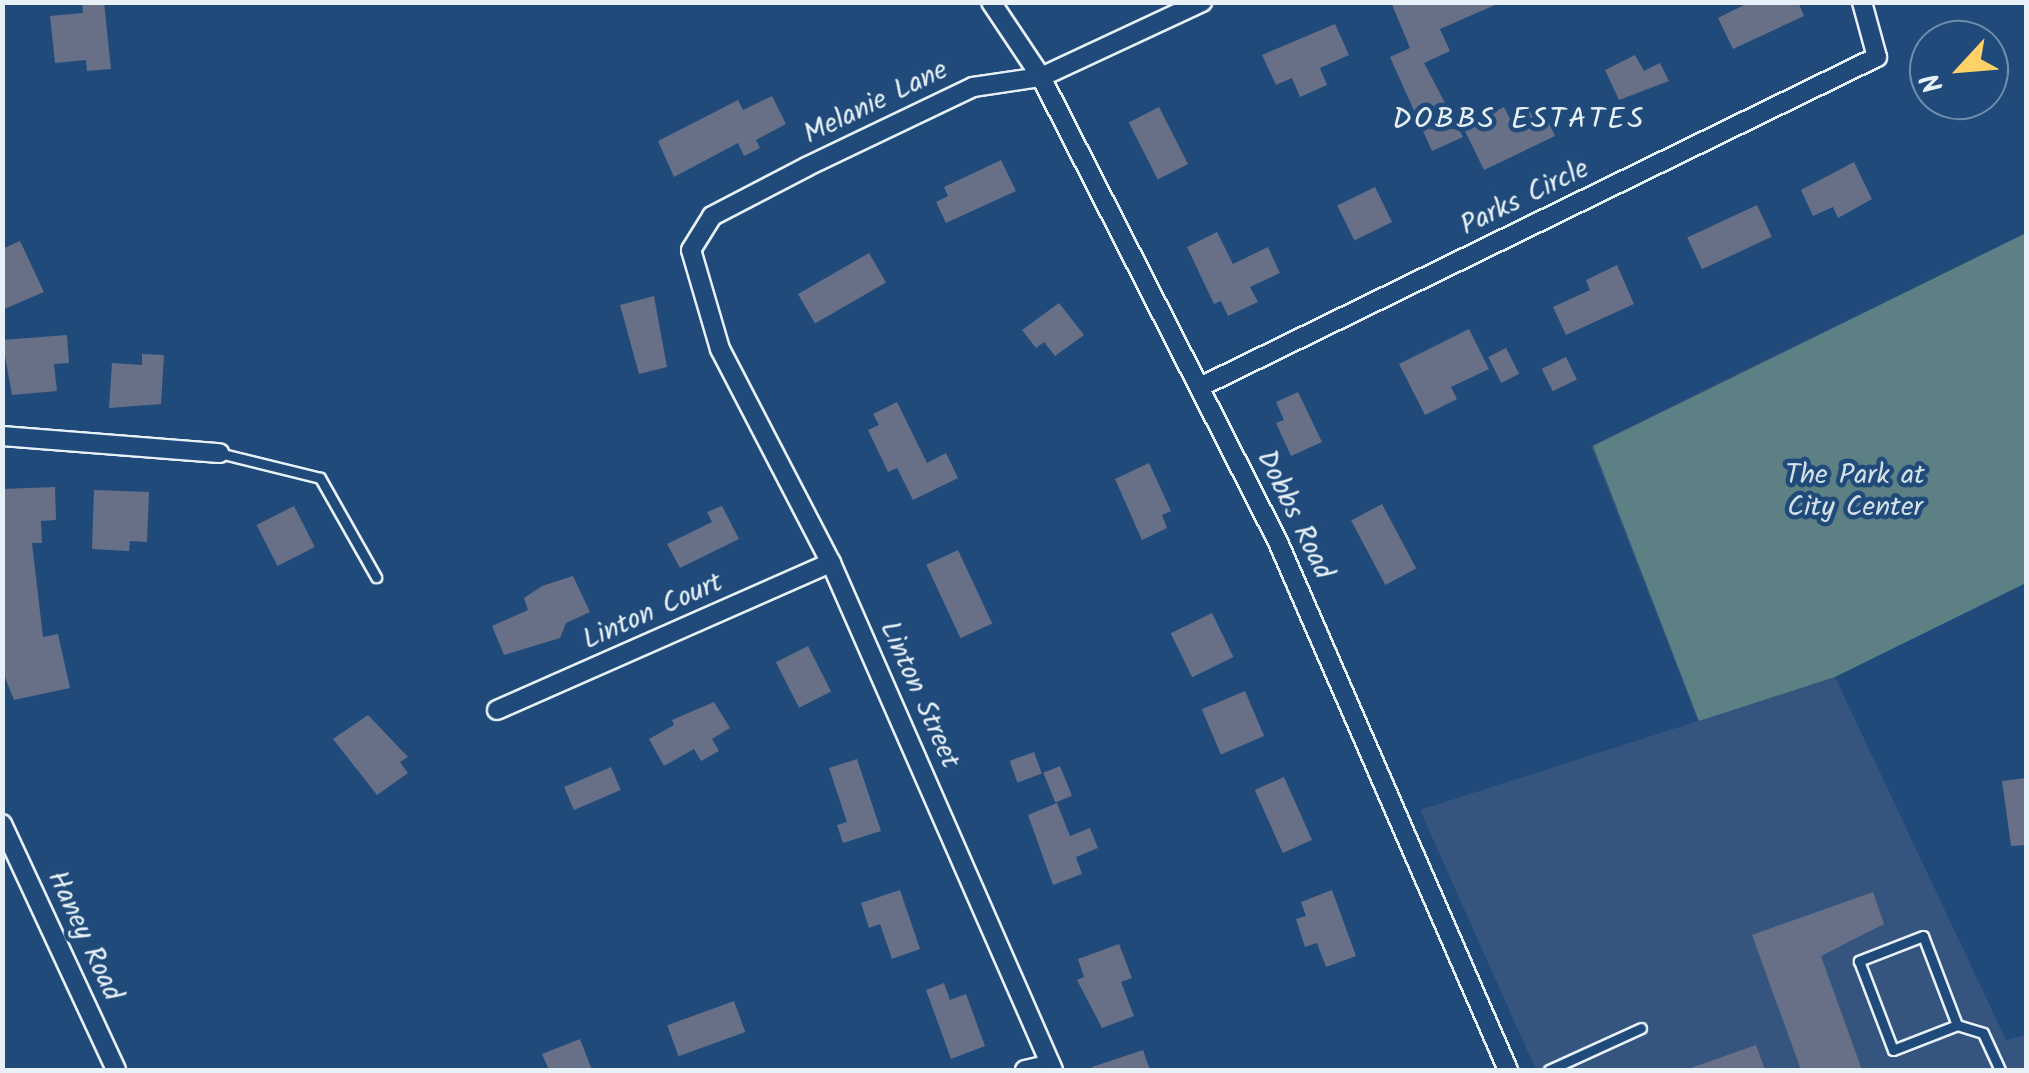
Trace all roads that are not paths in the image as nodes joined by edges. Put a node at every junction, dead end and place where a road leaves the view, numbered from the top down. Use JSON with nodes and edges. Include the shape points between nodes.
{"nodes":[{"id":1,"x":992,"y":2,"type":"edge"},
{"id":2,"x":1202,"y":2,"type":"edge"},
{"id":3,"x":1862,"y":2,"type":"edge"},
{"id":4,"x":1041,"y":77,"type":"junction"},
{"id":5,"x":720,"y":349,"type":"joint"},
{"id":6,"x":1200,"y":387,"type":"junction"},
{"id":7,"x":2,"y":436,"type":"edge"},
{"id":8,"x":219,"y":453,"type":"joint"},
{"id":9,"x":831,"y":563,"type":"junction"},
{"id":10,"x":376,"y":577,"type":"dead end"},
{"id":11,"x":497,"y":710,"type":"dead end"},
{"id":12,"x":2,"y":824,"type":"edge"},
{"id":13,"x":1957,"y":1026,"type":"junction"},
{"id":14,"x":1641,"y":1028,"type":"dead end"},
{"id":15,"x":1051,"y":1067,"type":"edge"},
{"id":16,"x":116,"y":1070,"type":"edge"},
{"id":17,"x":1025,"y":1070,"type":"edge"},
{"id":18,"x":1508,"y":1070,"type":"edge"},
{"id":19,"x":1549,"y":1070,"type":"edge"},
{"id":20,"x":2000,"y":1070,"type":"edge"}],
"edges":[{"from":1,"to":4,"type":"street","name":"Dobbs Road"},
{"from":2,"to":4,"type":"street","name":"Melanie Lane"},
{"from":3,"to":6,"type":"street","name":"Parks Circle","via":[[1878,57]]},
{"from":4,"to":5,"type":"street","name":"Melanie Lane","via":[[973,87],[712,216],[691,250]]},
{"from":4,"to":6,"type":"street","name":"Dobbs Road"},
{"from":5,"to":9,"type":"street","name":"Linton Street"},
{"from":6,"to":18,"type":"street","name":"Dobbs Road","via":[[1313,619]]},
{"from":7,"to":8,"type":"street"},
{"from":8,"to":10,"type":"lane","via":[[320,478]]},
{"from":9,"to":11,"type":"street","name":"Linton Court"},
{"from":9,"to":15,"type":"street","name":"Linton Street"},
{"from":12,"to":16,"type":"street","name":"Haney Road"},
{"from":13,"to":13,"type":"lane","via":[[1923,936],[1859,961],[1894,1050]]},
{"from":13,"to":20,"type":"lane","via":[[1983,1033]]},
{"from":14,"to":19,"type":"lane"},
{"from":15,"to":17,"type":"street"}]}
